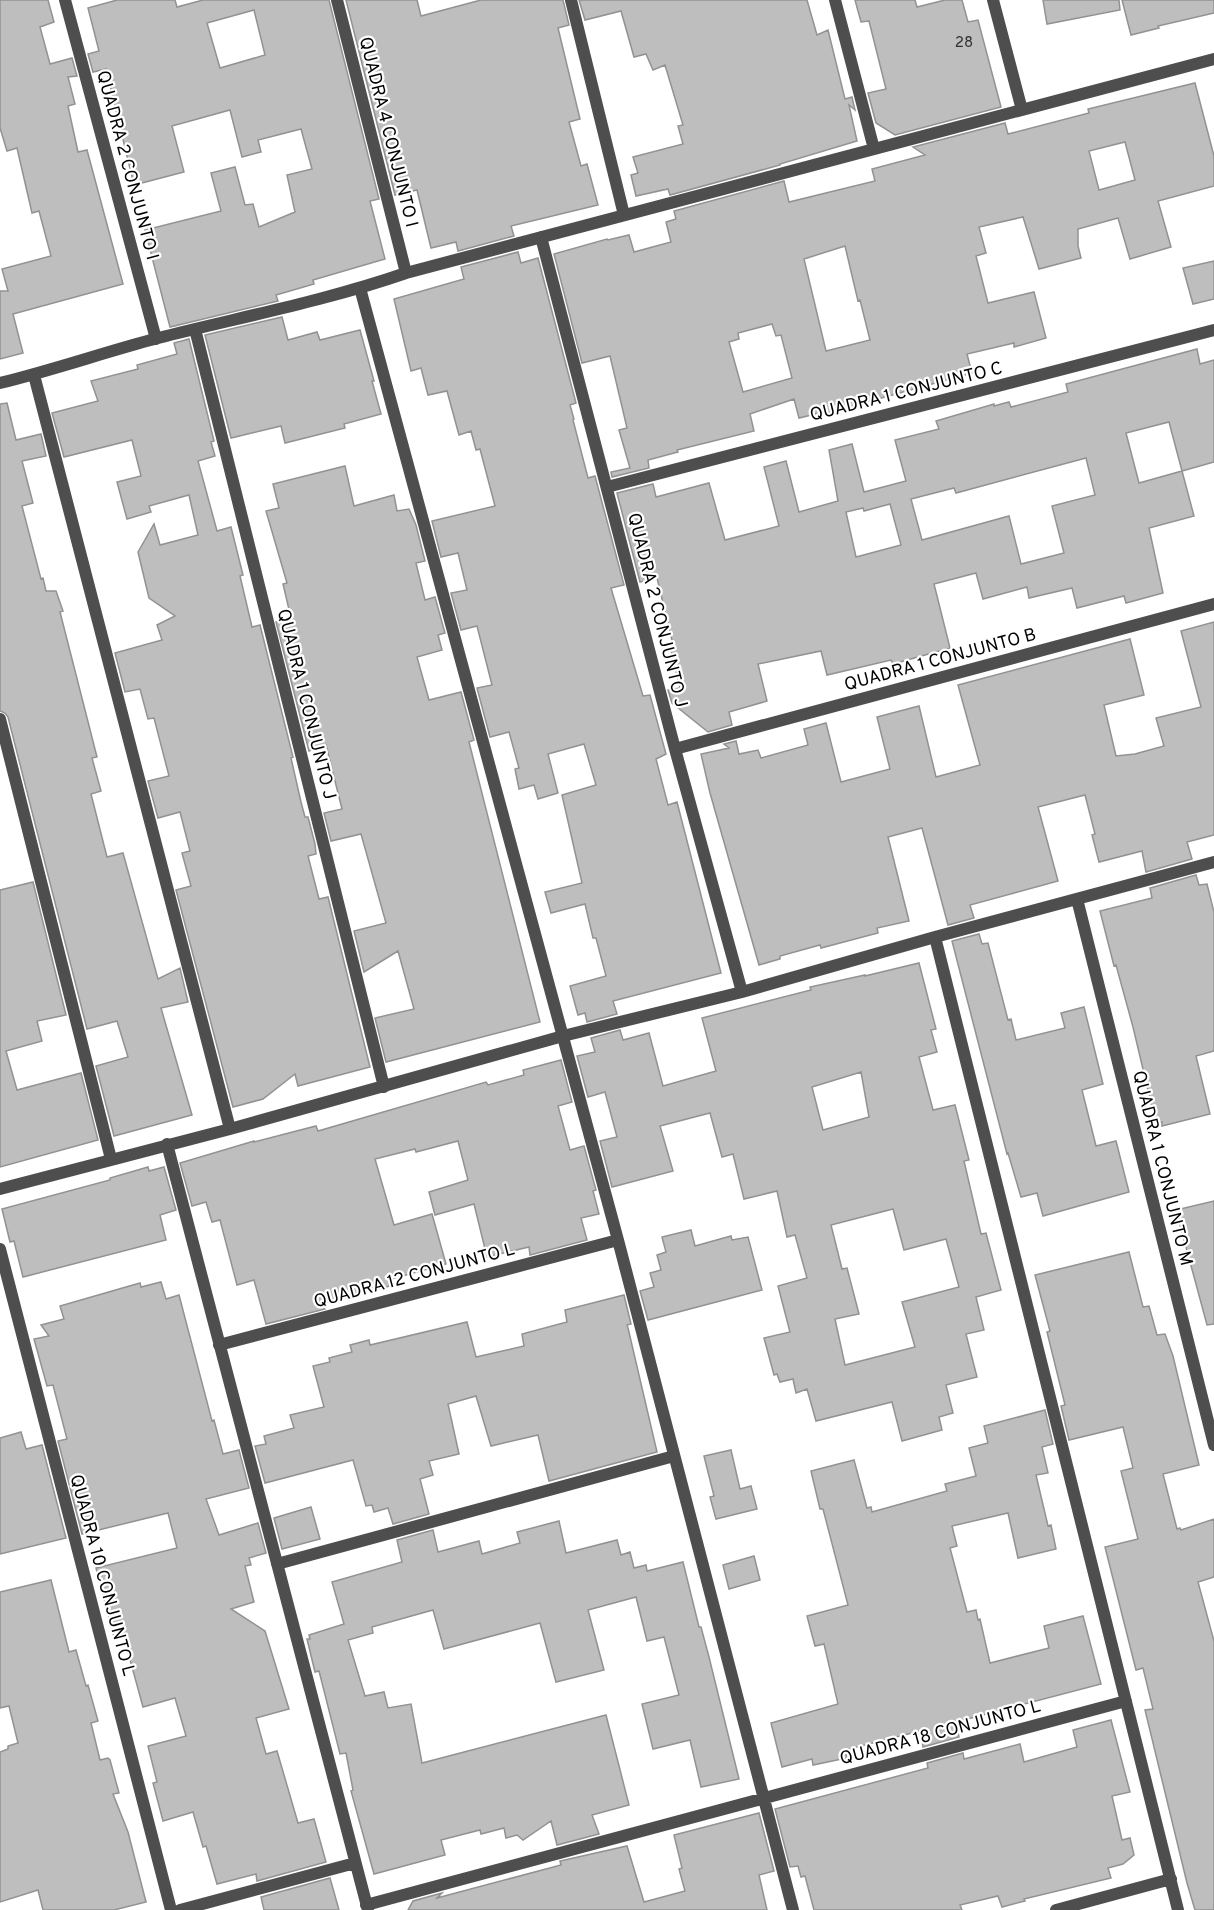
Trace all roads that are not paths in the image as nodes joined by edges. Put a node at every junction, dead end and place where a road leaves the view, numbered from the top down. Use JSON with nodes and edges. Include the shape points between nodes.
{"nodes":[{"id":1,"x":64,"y":0,"type":"edge"},
{"id":2,"x":337,"y":0,"type":"edge"},
{"id":3,"x":571,"y":0,"type":"edge"},
{"id":4,"x":835,"y":0,"type":"edge"},
{"id":5,"x":993,"y":0,"type":"edge"},
{"id":6,"x":1214,"y":59,"type":"edge"},
{"id":7,"x":1022,"y":110,"type":"junction"},
{"id":8,"x":873,"y":149,"type":"junction"},
{"id":9,"x":624,"y":215,"type":"junction"},
{"id":10,"x":541,"y":237,"type":"junction"},
{"id":11,"x":406,"y":273,"type":"junction"},
{"id":12,"x":360,"y":288,"type":"junction"},
{"id":13,"x":195,"y":329,"type":"junction"},
{"id":14,"x":1214,"y":330,"type":"edge"},
{"id":15,"x":156,"y":339,"type":"junction"},
{"id":16,"x":34,"y":375,"type":"junction"},
{"id":17,"x":0,"y":383,"type":"edge"},
{"id":18,"x":607,"y":487,"type":"junction"},
{"id":19,"x":1214,"y":604,"type":"edge"},
{"id":20,"x":0,"y":720,"type":"edge"},
{"id":21,"x":675,"y":750,"type":"junction"},
{"id":22,"x":1214,"y":862,"type":"edge"},
{"id":23,"x":1077,"y":899,"type":"junction"},
{"id":24,"x":935,"y":937,"type":"junction"},
{"id":25,"x":742,"y":992,"type":"junction"},
{"id":26,"x":563,"y":1036,"type":"junction"},
{"id":27,"x":384,"y":1087,"type":"junction"},
{"id":28,"x":230,"y":1128,"type":"junction"},
{"id":29,"x":167,"y":1144,"type":"junction"},
{"id":30,"x":111,"y":1160,"type":"junction"},
{"id":31,"x":0,"y":1189,"type":"edge"},
{"id":32,"x":618,"y":1240,"type":"junction"},
{"id":33,"x":0,"y":1249,"type":"edge"},
{"id":34,"x":219,"y":1345,"type":"junction"},
{"id":35,"x":1214,"y":1445,"type":"edge"},
{"id":36,"x":674,"y":1456,"type":"junction"},
{"id":37,"x":277,"y":1564,"type":"junction"},
{"id":38,"x":1126,"y":1701,"type":"junction"},
{"id":39,"x":764,"y":1798,"type":"junction"},
{"id":40,"x":355,"y":1863,"type":"junction"},
{"id":41,"x":1171,"y":1879,"type":"junction"},
{"id":42,"x":367,"y":1907,"type":"edge"},
{"id":43,"x":171,"y":1910,"type":"edge"},
{"id":44,"x":180,"y":1910,"type":"edge"},
{"id":45,"x":793,"y":1910,"type":"edge"},
{"id":46,"x":1056,"y":1910,"type":"edge"},
{"id":47,"x":1178,"y":1910,"type":"edge"}],
"edges":[{"from":1,"to":15,"type":"street","name":"QUADRA 2 CONJUNTO I"},
{"from":2,"to":11,"type":"street","name":"QUADRA 4 CONJUNTO I"},
{"from":3,"to":9,"type":"street"},
{"from":4,"to":8,"type":"street"},
{"from":5,"to":7,"type":"street"},
{"from":6,"to":7,"type":"street"},
{"from":7,"to":8,"type":"street"},
{"from":8,"to":9,"type":"street"},
{"from":9,"to":10,"type":"street"},
{"from":10,"to":11,"type":"street"},
{"from":10,"to":18,"type":"street","name":"QUADRA 2 CONJUNTO J"},
{"from":11,"to":12,"type":"street"},
{"from":12,"to":13,"type":"street"},
{"from":12,"to":26,"type":"street"},
{"from":13,"to":15,"type":"street"},
{"from":13,"to":27,"type":"street","name":"QUADRA 1 CONJUNTO J"},
{"from":14,"to":18,"type":"street","name":"QUADRA 1 CONJUNTO C"},
{"from":15,"to":16,"type":"street"},
{"from":16,"to":17,"type":"street"},
{"from":16,"to":28,"type":"street"},
{"from":18,"to":21,"type":"street","name":"QUADRA 2 CONJUNTO J"},
{"from":19,"to":21,"type":"street","name":"QUADRA 1 CONJUNTO B"},
{"from":20,"to":30,"type":"street"},
{"from":21,"to":25,"type":"street","name":"QUADRA 2 CONJUNTO J"},
{"from":22,"to":23,"type":"street"},
{"from":23,"to":24,"type":"street"},
{"from":23,"to":35,"type":"street","name":"QUADRA 1 CONJUNTO M"},
{"from":24,"to":25,"type":"street"},
{"from":24,"to":38,"type":"street"},
{"from":25,"to":26,"type":"street"},
{"from":26,"to":27,"type":"street"},
{"from":26,"to":32,"type":"street"},
{"from":27,"to":28,"type":"street"},
{"from":28,"to":29,"type":"street"},
{"from":29,"to":30,"type":"street"},
{"from":29,"to":34,"type":"street"},
{"from":30,"to":31,"type":"street"},
{"from":32,"to":34,"type":"street","name":"QUADRA 12 CONJUNTO L"},
{"from":32,"to":36,"type":"street"},
{"from":33,"to":43,"type":"street","name":"QUADRA 10 CONJUNTO L"},
{"from":34,"to":37,"type":"street"},
{"from":36,"to":37,"type":"street"},
{"from":36,"to":39,"type":"street"},
{"from":37,"to":40,"type":"street"},
{"from":38,"to":39,"type":"street","name":"QUADRA 18 CONJUNTO L"},
{"from":38,"to":41,"type":"street"},
{"from":39,"to":42,"type":"street","name":"QUADRA 18 CONJUNTO L"},
{"from":39,"to":45,"type":"street"},
{"from":40,"to":42,"type":"street"},
{"from":40,"to":44,"type":"street"},
{"from":41,"to":46,"type":"street"},
{"from":41,"to":47,"type":"street"}]}
